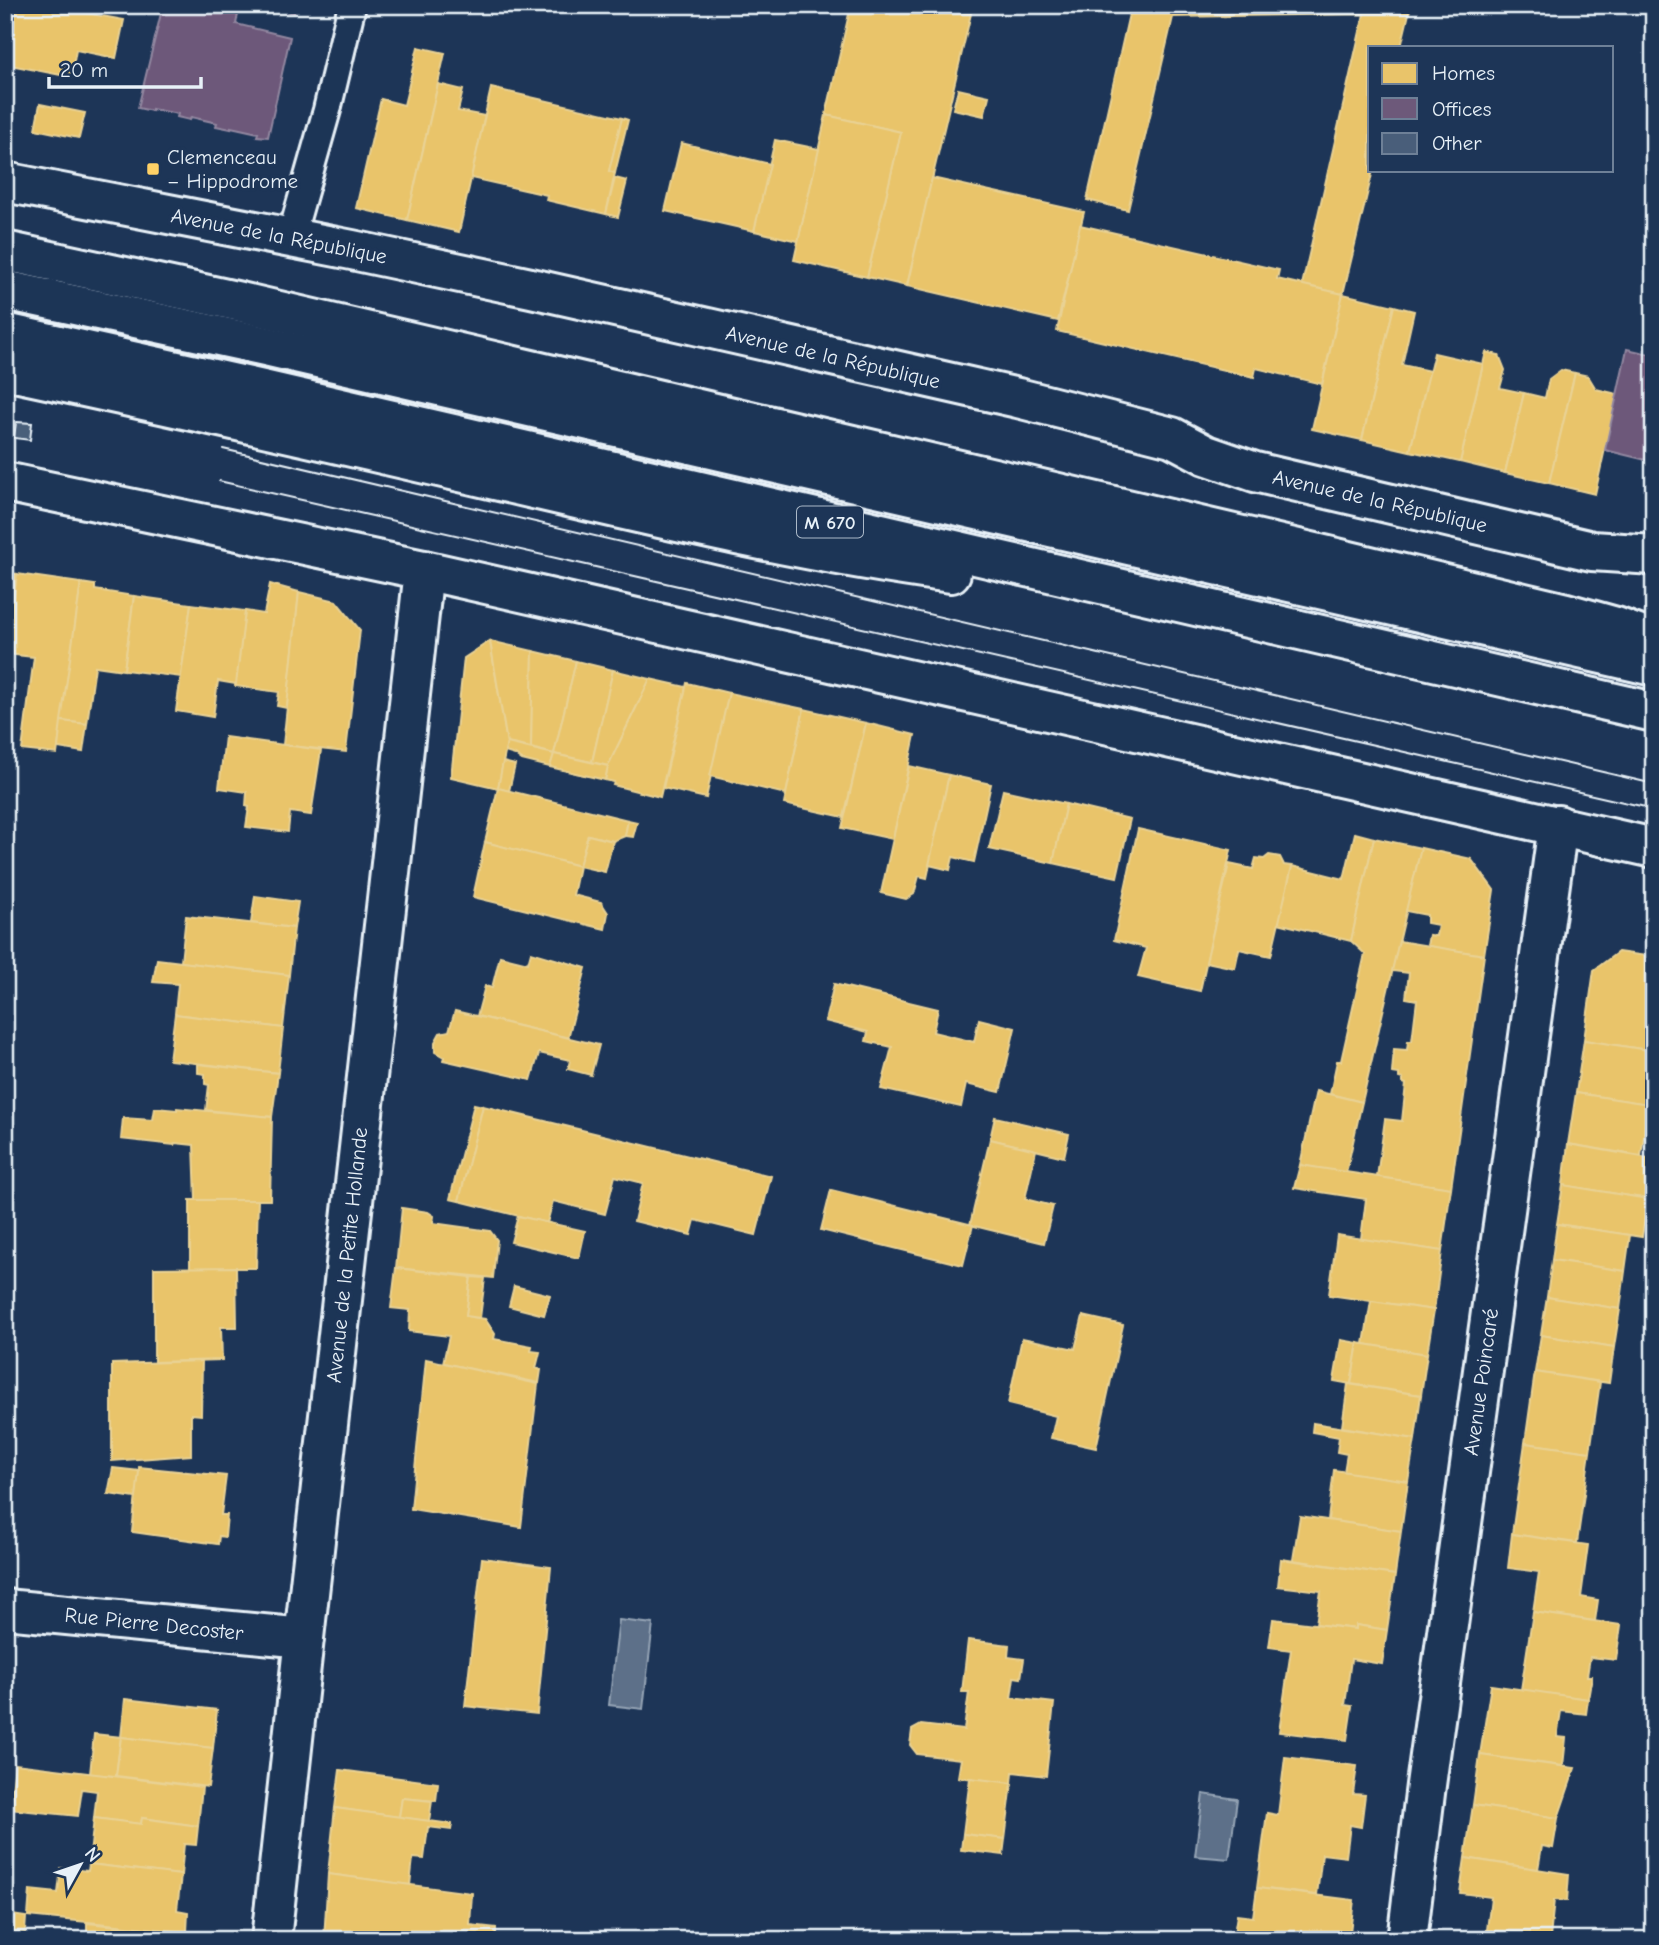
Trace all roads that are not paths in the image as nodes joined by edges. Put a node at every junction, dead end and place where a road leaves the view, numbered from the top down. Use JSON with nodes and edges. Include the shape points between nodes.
{"nodes":[{"id":1,"x":352,"y":5,"type":"edge"},
{"id":2,"x":5,"y":182,"type":"edge"},
{"id":3,"x":291,"y":237,"type":"junction"},
{"id":4,"x":5,"y":251,"type":"edge"},
{"id":5,"x":5,"y":290,"type":"edge"},
{"id":6,"x":5,"y":333,"type":"edge"},
{"id":7,"x":5,"y":370,"type":"edge"},
{"id":8,"x":5,"y":482,"type":"edge"},
{"id":9,"x":1654,"y":555,"type":"edge"},
{"id":10,"x":424,"y":570,"type":"junction"},
{"id":11,"x":1150,"y":597,"type":"junction"},
{"id":12,"x":1654,"y":641,"type":"edge"},
{"id":13,"x":1654,"y":666,"type":"edge"},
{"id":14,"x":1654,"y":712,"type":"edge"},
{"id":15,"x":1558,"y":825,"type":"junction"},
{"id":16,"x":1654,"y":848,"type":"edge"},
{"id":17,"x":5,"y":1609,"type":"edge"},
{"id":18,"x":304,"y":1638,"type":"junction"},
{"id":19,"x":271,"y":1940,"type":"edge"},
{"id":20,"x":1407,"y":1940,"type":"edge"}],
"edges":[{"from":1,"to":3,"type":"lane"},
{"from":2,"to":3,"type":"main road","name":"Avenue de la République"},
{"from":3,"to":9,"type":"main road","name":"Avenue de la République","via":[[1018,398],[1172,437],[1206,455],[1268,475],[1592,551]]},
{"from":4,"to":12,"type":"main road","via":[[1328,556],[1566,613]]},
{"from":5,"to":13,"type":"main road","number":"M 670"},
{"from":6,"to":11,"type":"main road","number":"M 670"},
{"from":7,"to":11,"type":"main road","via":[[839,555],[1027,584]]},
{"from":8,"to":10,"type":"main road"},
{"from":10,"to":15,"type":"main road"},
{"from":10,"to":18,"type":"main road","name":"Avenue de la Petite Hollande"},
{"from":11,"to":14,"type":"main road","number":"M 670"},
{"from":15,"to":16,"type":"main road"},
{"from":15,"to":20,"type":"main road","name":"Avenue Poincaré"},
{"from":17,"to":18,"type":"main road","name":"Rue Pierre Decoster"},
{"from":18,"to":19,"type":"main road","name":"Avenue de la Petite Hollande"}]}
